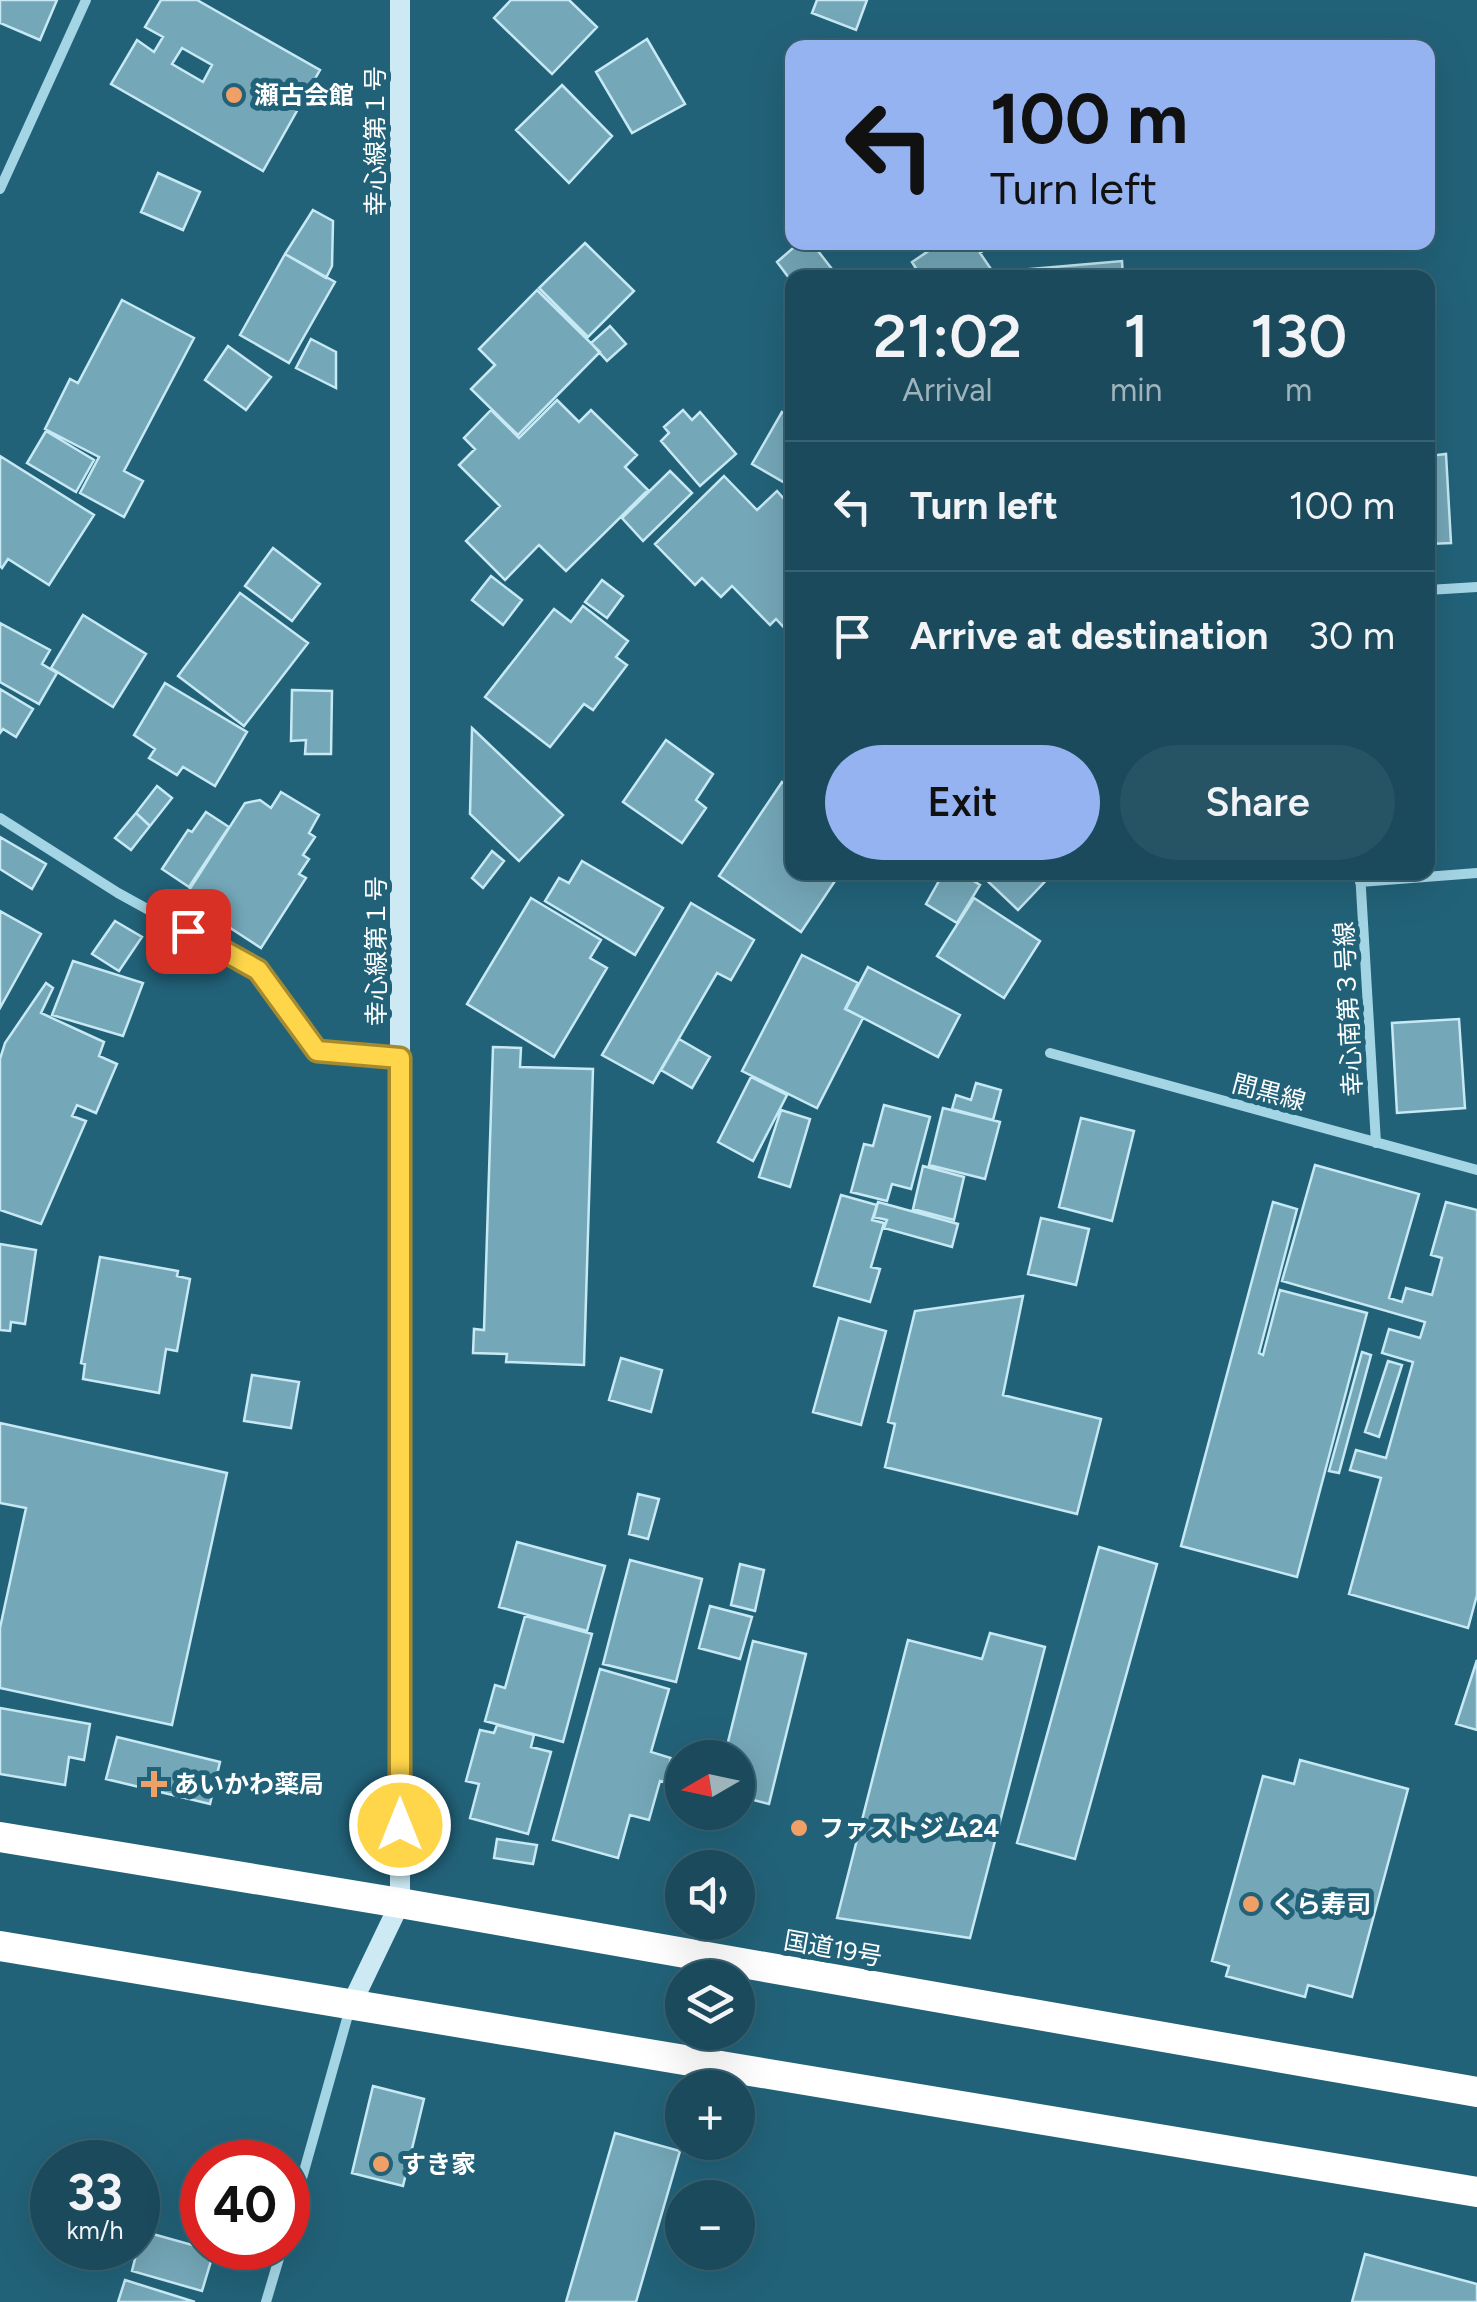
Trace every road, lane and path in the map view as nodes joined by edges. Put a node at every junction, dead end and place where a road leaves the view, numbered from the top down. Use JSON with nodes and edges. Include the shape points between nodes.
{"nodes":[{"id":1,"x":86,"y":0,"type":"edge"},
{"id":2,"x":400,"y":0,"type":"edge"},
{"id":3,"x":0,"y":189,"type":"edge"},
{"id":4,"x":1477,"y":587,"type":"edge"},
{"id":5,"x":1435,"y":590,"type":"edge"},
{"id":6,"x":0,"y":818,"type":"edge"},
{"id":7,"x":1477,"y":873,"type":"edge"},
{"id":8,"x":1435,"y":874,"type":"edge"},
{"id":9,"x":1360,"y":880,"type":"edge"},
{"id":10,"x":1050,"y":1053,"type":"dead end"},
{"id":11,"x":400,"y":1058,"type":"junction"},
{"id":12,"x":1376,"y":1142,"type":"junction"},
{"id":13,"x":1477,"y":1170,"type":"edge"},
{"id":14,"x":0,"y":1837,"type":"edge"},
{"id":15,"x":400,"y":1902,"type":"junction"},
{"id":16,"x":0,"y":1946,"type":"edge"},
{"id":17,"x":352,"y":2002,"type":"junction"},
{"id":18,"x":1477,"y":2092,"type":"edge"},
{"id":19,"x":310,"y":2150,"type":"edge"},
{"id":20,"x":1477,"y":2192,"type":"edge"},
{"id":21,"x":275,"y":2270,"type":"edge"},
{"id":22,"x":266,"y":2302,"type":"edge"}],
"edges":[{"from":1,"to":3,"type":"street"},
{"from":2,"to":11,"type":"street","name":"幸心線第１号"},
{"from":4,"to":5,"type":"street"},
{"from":6,"to":11,"type":"street","via":[[258,970],[317,1051]]},
{"from":7,"to":8,"type":"street"},
{"from":9,"to":12,"type":"street","name":"幸心南第３号線"},
{"from":10,"to":12,"type":"street","name":"間黒線"},
{"from":11,"to":15,"type":"street","name":"幸心線第１号"},
{"from":12,"to":13,"type":"street","name":"間黒線"},
{"from":14,"to":15,"type":"highway","name":"国道19号"},
{"from":15,"to":17,"type":"street"},
{"from":15,"to":18,"type":"highway","name":"国道19号"},
{"from":16,"to":17,"type":"highway"},
{"from":17,"to":19,"type":"street"},
{"from":17,"to":20,"type":"highway"},
{"from":21,"to":22,"type":"street"}]}
